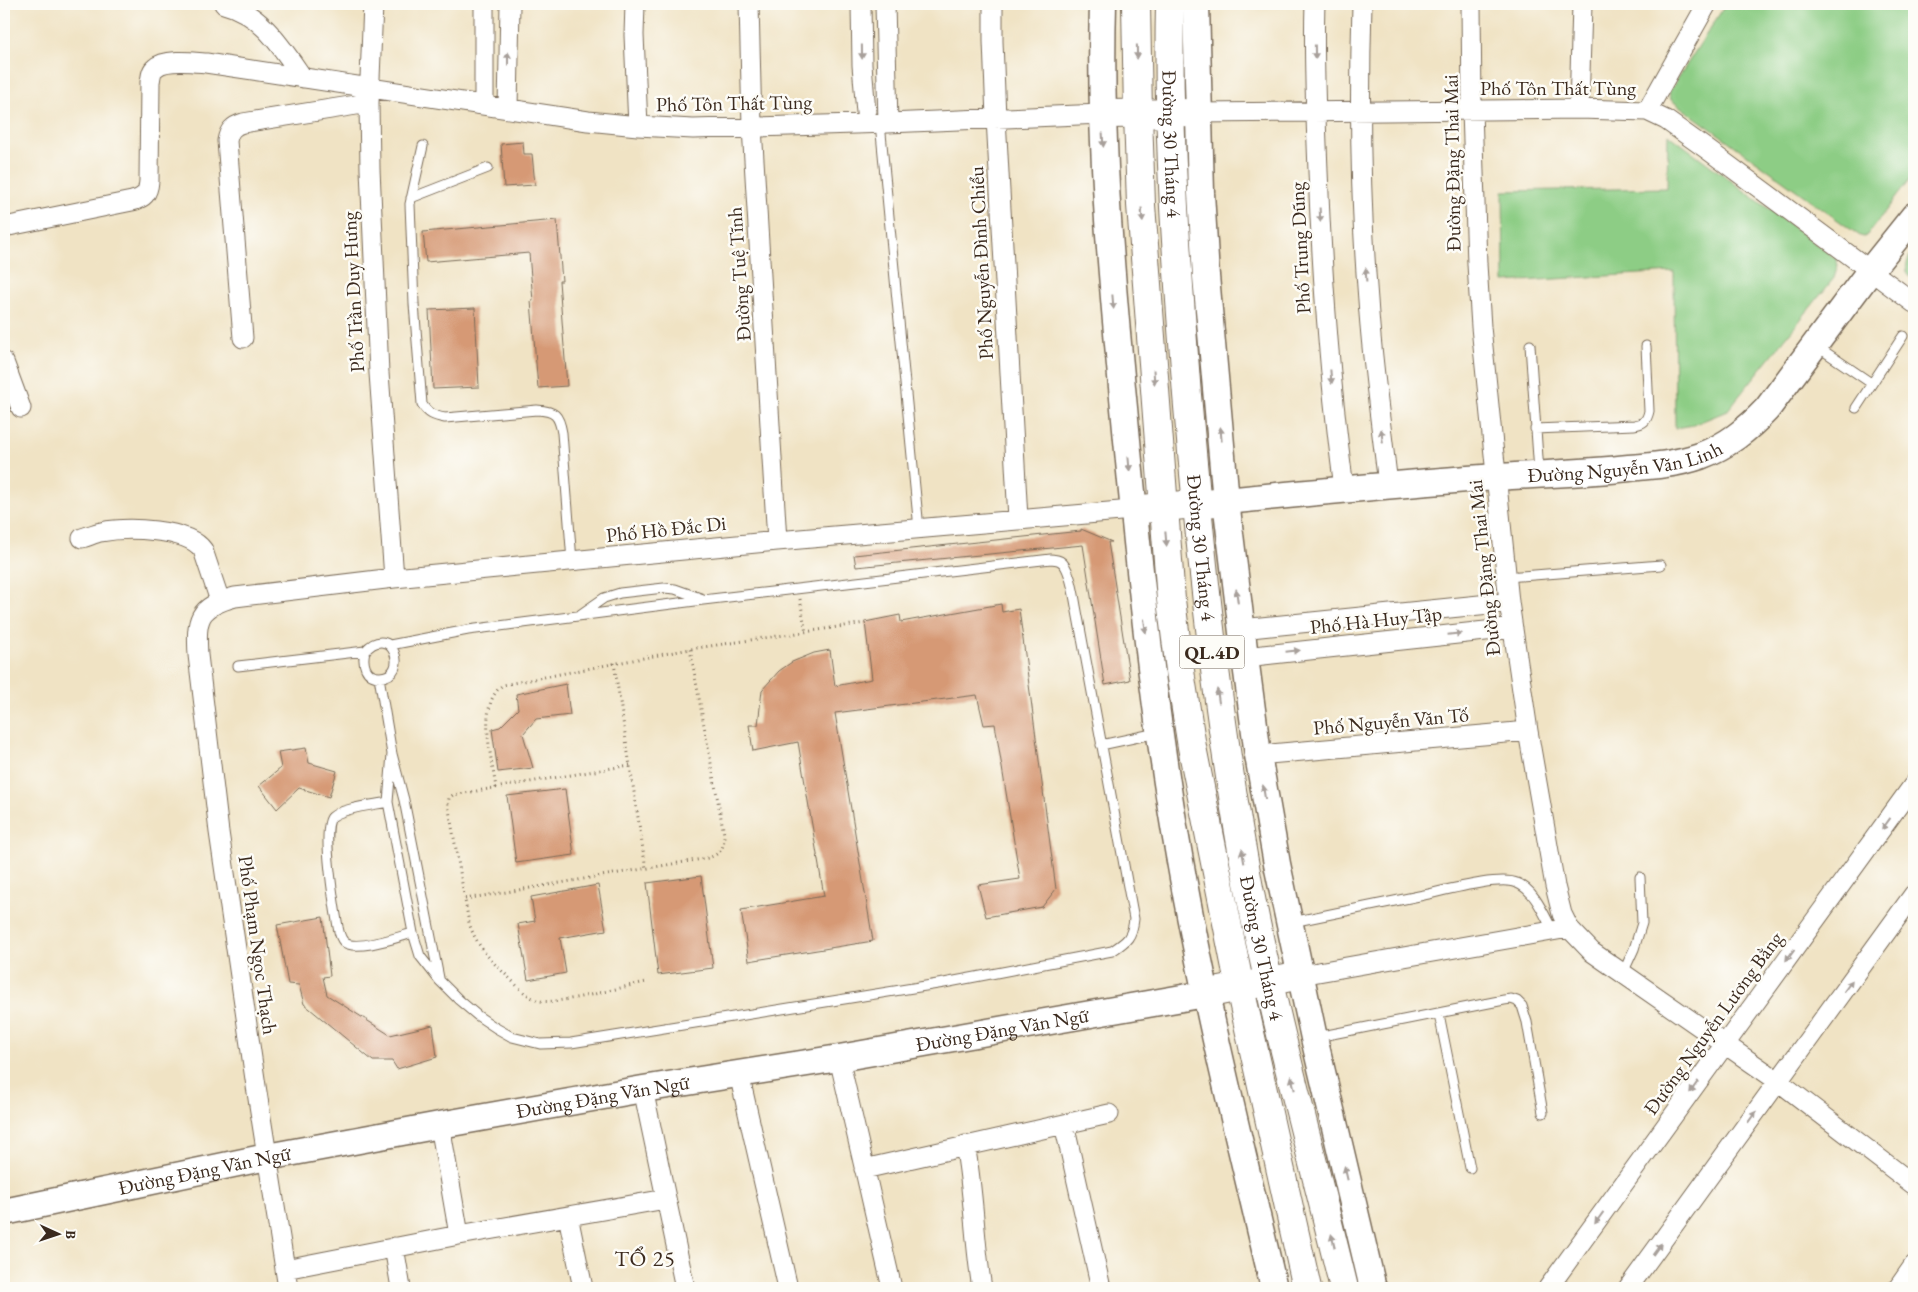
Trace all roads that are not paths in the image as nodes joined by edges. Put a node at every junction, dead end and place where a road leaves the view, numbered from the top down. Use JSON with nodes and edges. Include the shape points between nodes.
{"nodes":[{"id":1,"x":230,"y":4,"type":"edge"},
{"id":2,"x":373,"y":4,"type":"edge"},
{"id":3,"x":484,"y":4,"type":"edge"},
{"id":4,"x":510,"y":4,"type":"edge"},
{"id":5,"x":635,"y":4,"type":"edge"},
{"id":6,"x":749,"y":4,"type":"edge"},
{"id":7,"x":861,"y":4,"type":"edge"},
{"id":8,"x":885,"y":4,"type":"edge"},
{"id":9,"x":994,"y":4,"type":"edge"},
{"id":10,"x":1103,"y":4,"type":"edge"},
{"id":11,"x":1136,"y":4,"type":"edge"},
{"id":12,"x":1170,"y":4,"type":"edge"},
{"id":13,"x":1196,"y":4,"type":"edge"},
{"id":14,"x":1315,"y":4,"type":"edge"},
{"id":15,"x":1362,"y":4,"type":"edge"},
{"id":16,"x":1472,"y":4,"type":"edge"},
{"id":17,"x":1582,"y":4,"type":"edge"},
{"id":18,"x":1708,"y":4,"type":"edge"},
{"id":19,"x":303,"y":78,"type":"junction"},
{"id":20,"x":369,"y":95,"type":"junction"},
{"id":21,"x":484,"y":104,"type":"junction"},
{"id":22,"x":508,"y":108,"type":"junction"},
{"id":23,"x":1579,"y":109,"type":"junction"},
{"id":24,"x":1472,"y":110,"type":"junction"},
{"id":25,"x":1315,"y":111,"type":"junction"},
{"id":26,"x":1360,"y":111,"type":"junction"},
{"id":27,"x":1647,"y":111,"type":"junction"},
{"id":28,"x":1199,"y":113,"type":"junction"},
{"id":29,"x":1102,"y":114,"type":"junction"},
{"id":30,"x":1138,"y":114,"type":"junction"},
{"id":31,"x":1170,"y":114,"type":"junction"},
{"id":32,"x":996,"y":118,"type":"junction"},
{"id":33,"x":878,"y":124,"type":"junction"},
{"id":34,"x":638,"y":126,"type":"junction"},
{"id":35,"x":752,"y":127,"type":"junction"},
{"id":36,"x":423,"y":146,"type":"dead end"},
{"id":37,"x":488,"y":168,"type":"dead end"},
{"id":38,"x":411,"y":198,"type":"junction"},
{"id":39,"x":1914,"y":216,"type":"edge"},
{"id":40,"x":4,"y":227,"type":"edge"},
{"id":41,"x":1870,"y":271,"type":"junction"},
{"id":42,"x":1914,"y":303,"type":"edge"},
{"id":43,"x":1903,"y":336,"type":"dead end"},
{"id":44,"x":243,"y":338,"type":"dead end"},
{"id":45,"x":1530,"y":345,"type":"dead end"},
{"id":46,"x":1816,"y":345,"type":"junction"},
{"id":47,"x":1646,"y":346,"type":"dead end"},
{"id":48,"x":4,"y":362,"type":"edge"},
{"id":49,"x":1872,"y":383,"type":"junction"},
{"id":50,"x":21,"y":408,"type":"dead end"},
{"id":51,"x":1856,"y":408,"type":"dead end"},
{"id":52,"x":1535,"y":429,"type":"junction"},
{"id":53,"x":1539,"y":475,"type":"junction"},
{"id":54,"x":1497,"y":477,"type":"junction"},
{"id":55,"x":1388,"y":485,"type":"junction"},
{"id":56,"x":1344,"y":488,"type":"junction"},
{"id":57,"x":1226,"y":501,"type":"junction"},
{"id":58,"x":1196,"y":504,"type":"junction"},
{"id":59,"x":1164,"y":507,"type":"junction"},
{"id":60,"x":1132,"y":510,"type":"junction"},
{"id":61,"x":1018,"y":519,"type":"junction"},
{"id":62,"x":919,"y":529,"type":"junction"},
{"id":63,"x":82,"y":538,"type":"dead end"},
{"id":64,"x":777,"y":541,"type":"junction"},
{"id":65,"x":572,"y":560,"type":"junction"},
{"id":66,"x":1661,"y":565,"type":"dead end"},
{"id":67,"x":1506,"y":576,"type":"junction"},
{"id":68,"x":394,"y":578,"type":"junction"},
{"id":69,"x":703,"y":600,"type":"junction"},
{"id":70,"x":1509,"y":602,"type":"junction"},
{"id":71,"x":213,"y":604,"type":"junction"},
{"id":72,"x":579,"y":616,"type":"junction"},
{"id":73,"x":1513,"y":628,"type":"junction"},
{"id":74,"x":1241,"y":629,"type":"junction"},
{"id":75,"x":390,"y":645,"type":"junction"},
{"id":76,"x":365,"y":651,"type":"junction"},
{"id":77,"x":1245,"y":657,"type":"junction"},
{"id":78,"x":238,"y":666,"type":"dead end"},
{"id":79,"x":379,"y":677,"type":"junction"},
{"id":80,"x":1528,"y":731,"type":"junction"},
{"id":81,"x":1160,"y":733,"type":"junction"},
{"id":82,"x":1101,"y":745,"type":"junction"},
{"id":83,"x":392,"y":754,"type":"junction"},
{"id":84,"x":1258,"y":755,"type":"junction"},
{"id":85,"x":1914,"y":784,"type":"edge"},
{"id":86,"x":388,"y":802,"type":"junction"},
{"id":87,"x":1640,"y":876,"type":"dead end"},
{"id":88,"x":1914,"y":894,"type":"edge"},
{"id":89,"x":1289,"y":923,"type":"junction"},
{"id":90,"x":1561,"y":930,"type":"junction"},
{"id":91,"x":413,"y":933,"type":"junction"},
{"id":92,"x":1623,"y":973,"type":"junction"},
{"id":93,"x":1301,"y":975,"type":"junction"},
{"id":94,"x":439,"y":980,"type":"junction"},
{"id":95,"x":1269,"y":982,"type":"junction"},
{"id":96,"x":1240,"y":988,"type":"junction"},
{"id":97,"x":1205,"y":994,"type":"junction"},
{"id":98,"x":1439,"y":1014,"type":"junction"},
{"id":99,"x":1314,"y":1038,"type":"junction"},
{"id":100,"x":1725,"y":1045,"type":"junction"},
{"id":101,"x":839,"y":1058,"type":"junction"},
{"id":102,"x":739,"y":1074,"type":"junction"},
{"id":103,"x":1778,"y":1081,"type":"junction"},
{"id":104,"x":643,"y":1089,"type":"junction"},
{"id":105,"x":1542,"y":1113,"type":"dead end"},
{"id":106,"x":1109,"y":1114,"type":"dead end"},
{"id":107,"x":1064,"y":1124,"type":"junction"},
{"id":108,"x":440,"y":1125,"type":"junction"},
{"id":109,"x":965,"y":1145,"type":"junction"},
{"id":110,"x":267,"y":1157,"type":"junction"},
{"id":111,"x":1470,"y":1168,"type":"dead end"},
{"id":112,"x":864,"y":1169,"type":"junction"},
{"id":113,"x":1914,"y":1185,"type":"edge"},
{"id":114,"x":666,"y":1198,"type":"junction"},
{"id":115,"x":4,"y":1212,"type":"edge"},
{"id":116,"x":568,"y":1216,"type":"junction"},
{"id":117,"x":459,"y":1234,"type":"junction"},
{"id":118,"x":394,"y":1247,"type":"junction"},
{"id":119,"x":1914,"y":1265,"type":"edge"},
{"id":120,"x":285,"y":1269,"type":"junction"},
{"id":121,"x":288,"y":1288,"type":"edge"},
{"id":122,"x":401,"y":1288,"type":"edge"},
{"id":123,"x":583,"y":1288,"type":"edge"},
{"id":124,"x":684,"y":1288,"type":"edge"},
{"id":125,"x":788,"y":1288,"type":"edge"},
{"id":126,"x":892,"y":1288,"type":"edge"},
{"id":127,"x":982,"y":1288,"type":"edge"},
{"id":128,"x":1101,"y":1288,"type":"edge"},
{"id":129,"x":1274,"y":1288,"type":"edge"},
{"id":130,"x":1307,"y":1288,"type":"edge"},
{"id":131,"x":1344,"y":1288,"type":"edge"},
{"id":132,"x":1374,"y":1288,"type":"edge"},
{"id":133,"x":1548,"y":1288,"type":"edge"},
{"id":134,"x":1628,"y":1288,"type":"edge"},
{"id":135,"x":1898,"y":1288,"type":"edge"}],
"edges":[{"from":1,"to":19,"type":"street","via":[[263,26]]},
{"from":2,"to":20,"type":"street","name":"Phố Trần Duy Hưng"},
{"from":3,"to":21,"type":"street"},
{"from":22,"to":4,"type":"street","one_way":true},
{"from":5,"to":34,"type":"street"},
{"from":6,"to":35,"type":"street","name":"Đường Tuệ Tĩnh"},
{"from":7,"to":33,"type":"street","one_way":true,"via":[[862,65]]},
{"from":8,"to":33,"type":"street"},
{"from":9,"to":32,"type":"street","name":"Phố Nguyễn Đình Chiểu"},
{"from":10,"to":29,"type":"street","number":"QL.4D"},
{"from":11,"to":30,"type":"highway","name":"Đường 30 Tháng 4","number":"QL.4D","one_way":true},
{"from":12,"to":31,"type":"highway","name":"Đường 30 Tháng 4","number":"QL.4D"},
{"from":13,"to":28,"type":"street","name":"Đường 30 Tháng 4","number":"QL.4D"},
{"from":14,"to":25,"type":"street","name":"Phố Trung Dũng","one_way":true},
{"from":15,"to":26,"type":"street"},
{"from":16,"to":24,"type":"street","name":"Đường Đặng Thai Mai"},
{"from":17,"to":23,"type":"street"},
{"from":18,"to":27,"type":"street"},
{"from":19,"to":20,"type":"street","name":"Phố Tôn Thất Tùng"},
{"from":19,"to":40,"type":"street","name":"Phố Tôn Thất Tùng","via":[[206,63],[172,62],[156,66],[150,82],[149,181],[146,194],[141,199]]},
{"from":20,"to":21,"type":"street","name":"Phố Tôn Thất Tùng"},
{"from":20,"to":44,"type":"street","via":[[243,123],[228,133]]},
{"from":20,"to":68,"type":"street","name":"Phố Trần Duy Hưng","via":[[379,373]]},
{"from":21,"to":22,"type":"street","name":"Phố Tôn Thất Tùng"},
{"from":22,"to":34,"type":"street","name":"Phố Tôn Thất Tùng"},
{"from":23,"to":24,"type":"street","name":"Phố Tôn Thất Tùng"},
{"from":23,"to":27,"type":"street","name":"Phố Tôn Thất Tùng"},
{"from":24,"to":26,"type":"street","name":"Phố Tôn Thất Tùng"},
{"from":24,"to":54,"type":"street","name":"Đường Đặng Thai Mai","via":[[1477,264]]},
{"from":25,"to":26,"type":"street","name":"Phố Tôn Thất Tùng"},
{"from":25,"to":28,"type":"street","name":"Phố Tôn Thất Tùng"},
{"from":25,"to":56,"type":"street","name":"Phố Trung Dũng","one_way":true,"via":[[1326,317]]},
{"from":55,"to":26,"type":"street","one_way":true,"via":[[1368,301]]},
{"from":27,"to":41,"type":"street","name":"Phố Tôn Thất Tùng","via":[[1666,120],[1708,150]]},
{"from":28,"to":31,"type":"highway"},
{"from":57,"to":28,"type":"street","name":"Đường 30 Tháng 4","number":"QL.4D","one_way":true,"via":[[1206,276]]},
{"from":29,"to":30,"type":"highway"},
{"from":29,"to":32,"type":"street","name":"Phố Tôn Thất Tùng"},
{"from":29,"to":60,"type":"street","number":"QL.4D","one_way":true,"via":[[1113,302]]},
{"from":30,"to":31,"type":"highway"},
{"from":30,"to":59,"type":"highway","name":"Đường 30 Tháng 4","number":"QL.4D","one_way":true,"via":[[1141,205]]},
{"from":31,"to":58,"type":"highway","name":"Đường 30 Tháng 4","number":"QL.4D","via":[[1175,239]]},
{"from":32,"to":33,"type":"street","name":"Phố Tôn Thất Tùng"},
{"from":32,"to":61,"type":"street","name":"Phố Nguyễn Đình Chiểu"},
{"from":33,"to":35,"type":"street","name":"Phố Tôn Thất Tùng"},
{"from":33,"to":62,"type":"lane"},
{"from":34,"to":35,"type":"street","name":"Phố Tôn Thất Tùng","via":[[693,129]]},
{"from":35,"to":64,"type":"street","name":"Đường Tuệ Tĩnh"},
{"from":36,"to":38,"type":"lane"},
{"from":37,"to":38,"type":"lane"},
{"from":38,"to":65,"type":"lane","via":[[414,304],[422,404],[433,416],[445,418],[537,410],[556,414],[562,434]]},
{"from":39,"to":41,"type":"street","name":"Đường Nguyễn Văn Linh"},
{"from":41,"to":42,"type":"street","name":"Phố Tôn Thất Tùng"},
{"from":41,"to":46,"type":"street","name":"Đường Nguyễn Văn Linh"},
{"from":43,"to":49,"type":"lane"},
{"from":45,"to":52,"type":"lane"},
{"from":46,"to":49,"type":"lane"},
{"from":46,"to":53,"type":"street","name":"Đường Nguyễn Văn Linh","via":[[1752,426],[1716,450],[1652,466]]},
{"from":47,"to":52,"type":"lane","via":[[1649,411],[1641,424]]},
{"from":48,"to":50,"type":"street"},
{"from":49,"to":51,"type":"lane"},
{"from":52,"to":53,"type":"lane"},
{"from":53,"to":54,"type":"street","name":"Đường Nguyễn Văn Linh"},
{"from":54,"to":55,"type":"street","name":"Đường Nguyễn Văn Linh"},
{"from":54,"to":67,"type":"street","name":"Đường Đặng Thai Mai"},
{"from":55,"to":56,"type":"street","name":"Đường Nguyễn Văn Linh"},
{"from":56,"to":57,"type":"street","name":"Đường Nguyễn Văn Linh"},
{"from":57,"to":58,"type":"highway"},
{"from":74,"to":57,"type":"street","name":"Đường 30 Tháng 4","number":"QL.4D","one_way":true},
{"from":58,"to":59,"type":"highway"},
{"from":95,"to":58,"type":"highway","name":"Đường 30 Tháng 4","number":"QL.4D","one_way":true,"via":[[1226,752]]},
{"from":59,"to":60,"type":"highway"},
{"from":59,"to":96,"type":"highway","name":"Đường 30 Tháng 4","number":"QL.4D","one_way":true,"via":[[1182,688]]},
{"from":60,"to":61,"type":"street","name":"Phố Hồ Đắc Di"},
{"from":60,"to":81,"type":"street","number":"QL.4D","one_way":true},
{"from":61,"to":62,"type":"street","name":"Phố Hồ Đắc Di"},
{"from":62,"to":64,"type":"street","name":"Phố Hồ Đắc Di"},
{"from":63,"to":71,"type":"street","via":[[118,529],[175,534],[192,539],[203,550]]},
{"from":64,"to":65,"type":"street","name":"Phố Hồ Đắc Di"},
{"from":65,"to":68,"type":"street","name":"Phố Hồ Đắc Di"},
{"from":66,"to":67,"type":"lane"},
{"from":67,"to":70,"type":"street","name":"Đường Đặng Thai Mai"},
{"from":68,"to":71,"type":"street","name":"Phố Hồ Đắc Di","via":[[235,596]]},
{"from":69,"to":72,"type":"lane"},
{"from":69,"to":72,"type":"lane","via":[[664,588],[620,593],[604,598]]},
{"from":69,"to":82,"type":"lane","via":[[1059,560],[1069,575]]},
{"from":70,"to":73,"type":"street","name":"Đường Đặng Thai Mai"},
{"from":70,"to":74,"type":"street","name":"Phố Hà Huy Tập"},
{"from":71,"to":110,"type":"street","name":"Phố Phạm Ngọc Thạch","via":[[200,618],[198,655],[218,832]]},
{"from":72,"to":75,"type":"lane","via":[[468,630]]},
{"from":77,"to":73,"type":"street","name":"Phố Hà Huy Tập","one_way":true},
{"from":73,"to":80,"type":"street","name":"Đường Đặng Thai Mai"},
{"from":74,"to":77,"type":"street","name":"Đường 30 Tháng 4","number":"QL.4D"},
{"from":75,"to":76,"type":"lane","via":[[371,644]]},
{"from":75,"to":79,"type":"lane","via":[[397,660],[394,669]]},
{"from":76,"to":78,"type":"lane"},
{"from":76,"to":79,"type":"lane","via":[[365,668],[371,675]]},
{"from":77,"to":84,"type":"street","name":"Đường 30 Tháng 4","number":"QL.4D"},
{"from":79,"to":83,"type":"lane"},
{"from":80,"to":84,"type":"street","name":"Phố Nguyễn Văn Tố"},
{"from":80,"to":90,"type":"street","name":"Đường Đặng Thai Mai","via":[[1562,914]]},
{"from":81,"to":82,"type":"lane"},
{"from":81,"to":97,"type":"street","number":"QL.4D","via":[[1179,858]]},
{"from":82,"to":94,"type":"lane","via":[[1134,920],[1130,938],[1112,951],[944,983],[555,1045],[525,1041],[504,1032],[478,1016]]},
{"from":83,"to":86,"type":"lane"},
{"from":83,"to":94,"type":"lane","via":[[406,809]]},
{"from":89,"to":84,"type":"street","name":"Đường 30 Tháng 4","number":"QL.4D","one_way":true},
{"from":85,"to":100,"type":"street","name":"Đường Nguyễn Lương Bằng","one_way":true},
{"from":86,"to":91,"type":"lane"},
{"from":86,"to":91,"type":"lane","via":[[341,812],[330,819],[327,827],[328,856],[338,928],[344,943],[352,945]]},
{"from":87,"to":92,"type":"lane","via":[[1642,923]]},
{"from":103,"to":88,"type":"street","one_way":true},
{"from":89,"to":90,"type":"lane","via":[[1508,880],[1526,888]]},
{"from":89,"to":93,"type":"street","name":"Đường 30 Tháng 4","number":"QL.4D"},
{"from":90,"to":92,"type":"street","name":"Đường Đặng Thai Mai"},
{"from":90,"to":93,"type":"street"},
{"from":91,"to":94,"type":"lane","via":[[420,956]]},
{"from":92,"to":100,"type":"street","name":"Đường Đặng Thai Mai"},
{"from":93,"to":95,"type":"highway"},
{"from":93,"to":99,"type":"street","name":"Đường 30 Tháng 4","number":"QL.4D"},
{"from":95,"to":96,"type":"highway"},
{"from":131,"to":95,"type":"highway","name":"Đường 30 Tháng 4","number":"QL.4D","one_way":true},
{"from":96,"to":97,"type":"highway"},
{"from":96,"to":130,"type":"highway","name":"Đường 30 Tháng 4","number":"QL.4D"},
{"from":97,"to":101,"type":"street","name":"Đường Đặng Văn Ngữ"},
{"from":97,"to":129,"type":"street","number":"QL.4D"},
{"from":98,"to":99,"type":"lane"},
{"from":98,"to":105,"type":"lane","via":[[1504,1000],[1517,1001],[1527,1022]]},
{"from":98,"to":111,"type":"lane"},
{"from":132,"to":99,"type":"street","name":"Đường 30 Tháng 4","number":"QL.4D","one_way":true},
{"from":100,"to":103,"type":"street","name":"Đường Đặng Thai Mai"},
{"from":100,"to":133,"type":"street","name":"Đường Nguyễn Lương Bằng","one_way":true},
{"from":101,"to":102,"type":"street","name":"Đường Đặng Văn Ngữ"},
{"from":101,"to":112,"type":"street"},
{"from":102,"to":104,"type":"street","name":"Đường Đặng Văn Ngữ"},
{"from":102,"to":125,"type":"street"},
{"from":103,"to":113,"type":"street","name":"Đường Đặng Thai Mai"},
{"from":134,"to":103,"type":"street","one_way":true},
{"from":104,"to":108,"type":"street","name":"Đường Đặng Văn Ngữ"},
{"from":104,"to":114,"type":"street"},
{"from":106,"to":107,"type":"street"},
{"from":107,"to":109,"type":"street"},
{"from":107,"to":128,"type":"street"},
{"from":108,"to":110,"type":"street","name":"Đường Đặng Văn Ngữ"},
{"from":108,"to":117,"type":"street"},
{"from":109,"to":112,"type":"street"},
{"from":109,"to":127,"type":"street"},
{"from":110,"to":115,"type":"street","name":"Đường Đặng Văn Ngữ"},
{"from":110,"to":120,"type":"street","name":"Phố Phạm Ngọc Thạch"},
{"from":112,"to":126,"type":"street"},
{"from":114,"to":116,"type":"street"},
{"from":114,"to":124,"type":"street"},
{"from":116,"to":117,"type":"street"},
{"from":116,"to":123,"type":"street"},
{"from":117,"to":118,"type":"street"},
{"from":118,"to":120,"type":"street"},
{"from":118,"to":122,"type":"street"},
{"from":119,"to":135,"type":"street"},
{"from":120,"to":121,"type":"street","name":"Phố Phạm Ngọc Thạch"}]}
